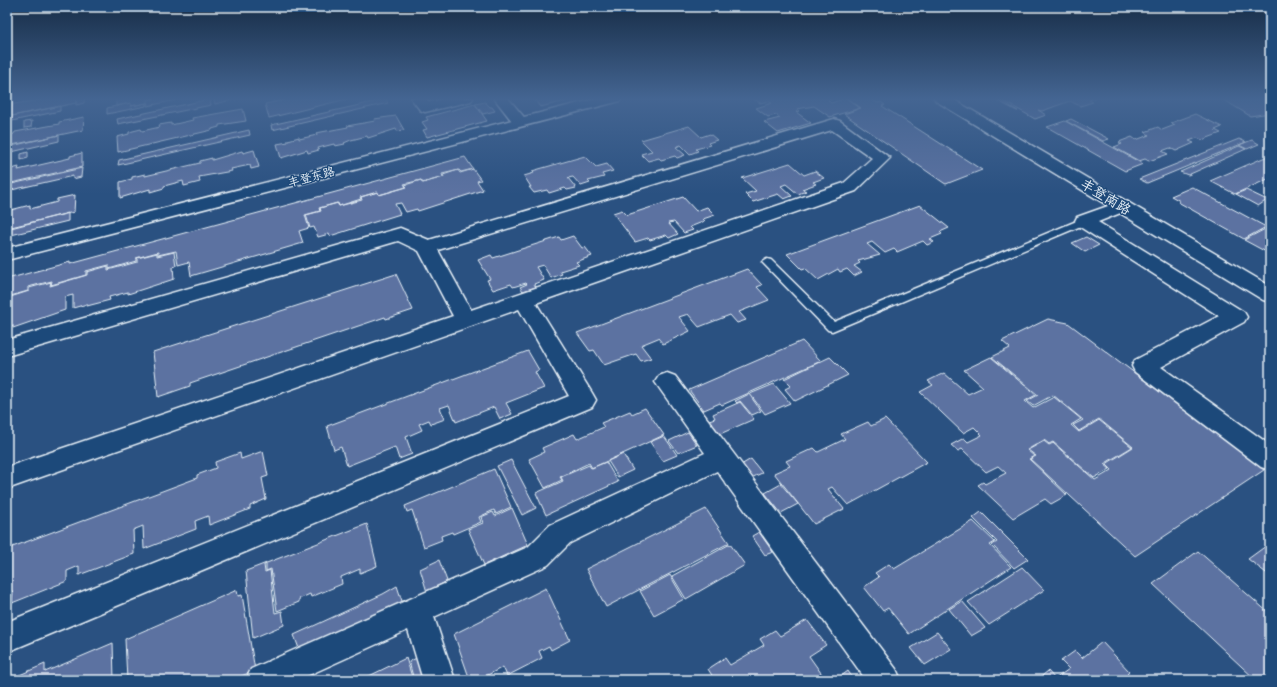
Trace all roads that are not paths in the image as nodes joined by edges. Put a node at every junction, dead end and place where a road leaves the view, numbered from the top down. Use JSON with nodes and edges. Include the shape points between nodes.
{"nodes":[{"id":1,"x":489,"y":130,"type":"edge"},
{"id":2,"x":814,"y":130,"type":"edge"},
{"id":3,"x":843,"y":130,"type":"edge"},
{"id":4,"x":995,"y":130,"type":"edge"},
{"id":5,"x":1017,"y":130,"type":"edge"},
{"id":6,"x":1122,"y":206,"type":"junction"},
{"id":7,"x":1084,"y":221,"type":"junction"},
{"id":8,"x":426,"y":247,"type":"junction"},
{"id":9,"x":7,"y":254,"type":"edge"},
{"id":10,"x":766,"y":262,"type":"dead end"},
{"id":11,"x":1270,"y":278,"type":"edge"},
{"id":12,"x":1270,"y":295,"type":"edge"},
{"id":13,"x":523,"y":299,"type":"junction"},
{"id":14,"x":465,"y":319,"type":"junction"},
{"id":15,"x":7,"y":348,"type":"edge"},
{"id":16,"x":667,"y":382,"type":"dead end"},
{"id":17,"x":722,"y":457,"type":"junction"},
{"id":18,"x":1270,"y":459,"type":"edge"},
{"id":19,"x":7,"y":478,"type":"edge"},
{"id":20,"x":417,"y":610,"type":"junction"},
{"id":21,"x":7,"y":637,"type":"edge"},
{"id":22,"x":262,"y":680,"type":"edge"},
{"id":23,"x":440,"y":680,"type":"edge"},
{"id":24,"x":885,"y":680,"type":"edge"}],
"edges":[{"from":1,"to":9,"type":"street","name":"丰登东路"},
{"from":2,"to":8,"type":"street"},
{"from":3,"to":13,"type":"street","via":[[882,158],[850,187]]},
{"from":4,"to":6,"type":"street","name":"丰登南路"},
{"from":5,"to":11,"type":"street","name":"丰登南路"},
{"from":6,"to":7,"type":"street"},
{"from":6,"to":12,"type":"street","name":"丰登南路"},
{"from":7,"to":10,"type":"lane","via":[[832,327]]},
{"from":7,"to":18,"type":"street","via":[[1236,317],[1143,366]]},
{"from":8,"to":14,"type":"street"},
{"from":8,"to":15,"type":"street","via":[[400,234]]},
{"from":13,"to":14,"type":"street"},
{"from":13,"to":21,"type":"street","via":[[584,400]]},
{"from":14,"to":19,"type":"street"},
{"from":16,"to":17,"type":"street"},
{"from":17,"to":20,"type":"street","via":[[560,534],[538,556]]},
{"from":17,"to":24,"type":"street"},
{"from":20,"to":22,"type":"street"},
{"from":20,"to":23,"type":"street"}]}
